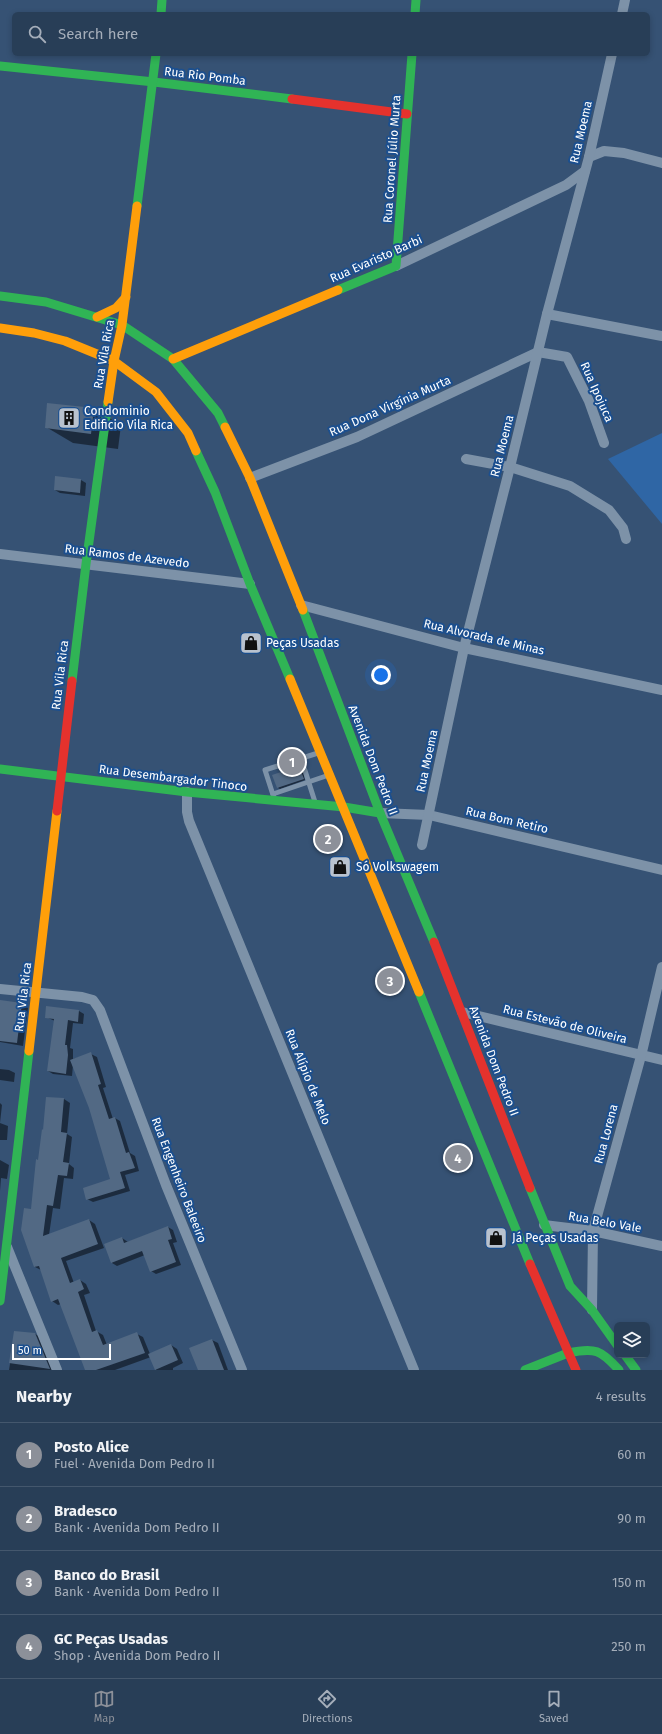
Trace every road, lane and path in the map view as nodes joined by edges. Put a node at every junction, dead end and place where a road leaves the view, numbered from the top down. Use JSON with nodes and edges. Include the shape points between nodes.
{"nodes":[{"id":1,"x":162,"y":0,"type":"edge"},
{"id":2,"x":416,"y":0,"type":"edge"},
{"id":3,"x":625,"y":0,"type":"edge"},
{"id":4,"x":161,"y":12,"type":"edge"},
{"id":5,"x":415,"y":12,"type":"edge"},
{"id":6,"x":622,"y":12,"type":"edge"},
{"id":7,"x":156,"y":56,"type":"edge"},
{"id":8,"x":412,"y":56,"type":"edge"},
{"id":9,"x":612,"y":56,"type":"edge"},
{"id":10,"x":0,"y":66,"type":"edge"},
{"id":11,"x":154,"y":82,"type":"junction"},
{"id":12,"x":407,"y":114,"type":"junction"},
{"id":13,"x":589,"y":157,"type":"junction"},
{"id":14,"x":662,"y":163,"type":"edge"},
{"id":15,"x":585,"y":171,"type":"junction"},
{"id":16,"x":396,"y":266,"type":"junction"},
{"id":17,"x":0,"y":296,"type":"edge"},
{"id":18,"x":126,"y":297,"type":"junction"},
{"id":19,"x":546,"y":314,"type":"junction"},
{"id":20,"x":97,"y":317,"type":"junction"},
{"id":21,"x":122,"y":325,"type":"junction"},
{"id":22,"x":0,"y":328,"type":"edge"},
{"id":23,"x":662,"y":336,"type":"edge"},
{"id":24,"x":538,"y":352,"type":"junction"},
{"id":25,"x":173,"y":359,"type":"junction"},
{"id":26,"x":114,"y":360,"type":"junction"},
{"id":27,"x":604,"y":442,"type":"dead end"},
{"id":28,"x":466,"y":459,"type":"dead end"},
{"id":29,"x":510,"y":467,"type":"junction"},
{"id":30,"x":250,"y":478,"type":"junction"},
{"id":31,"x":626,"y":539,"type":"dead end"},
{"id":32,"x":0,"y":554,"type":"edge"},
{"id":33,"x":86,"y":564,"type":"junction"},
{"id":34,"x":250,"y":584,"type":"junction"},
{"id":35,"x":301,"y":605,"type":"junction"},
{"id":36,"x":464,"y":648,"type":"junction"},
{"id":37,"x":662,"y":690,"type":"edge"},
{"id":38,"x":321,"y":752,"type":"junction"},
{"id":39,"x":301,"y":758,"type":"junction"},
{"id":40,"x":0,"y":769,"type":"edge"},
{"id":41,"x":331,"y":775,"type":"junction"},
{"id":42,"x":60,"y":776,"type":"junction"},
{"id":43,"x":309,"y":782,"type":"junction"},
{"id":44,"x":188,"y":792,"type":"junction"},
{"id":45,"x":274,"y":797,"type":"junction"},
{"id":46,"x":316,"y":805,"type":"junction"},
{"id":47,"x":344,"y":807,"type":"junction"},
{"id":48,"x":380,"y":813,"type":"junction"},
{"id":49,"x":429,"y":815,"type":"junction"},
{"id":50,"x":422,"y":845,"type":"dead end"},
{"id":51,"x":662,"y":870,"type":"edge"},
{"id":52,"x":662,"y":967,"type":"edge"},
{"id":53,"x":0,"y":989,"type":"edge"},
{"id":54,"x":36,"y":993,"type":"junction"},
{"id":55,"x":462,"y":1012,"type":"junction"},
{"id":56,"x":641,"y":1056,"type":"junction"},
{"id":57,"x":662,"y":1060,"type":"edge"},
{"id":58,"x":544,"y":1225,"type":"junction"},
{"id":59,"x":593,"y":1231,"type":"junction"},
{"id":60,"x":6,"y":1245,"type":"junction"},
{"id":61,"x":662,"y":1246,"type":"edge"},
{"id":62,"x":0,"y":1301,"type":"edge"},
{"id":63,"x":592,"y":1310,"type":"junction"},
{"id":64,"x":614,"y":1340,"type":"edge"},
{"id":65,"x":568,"y":1353,"type":"junction"},
{"id":66,"x":627,"y":1358,"type":"edge"},
{"id":67,"x":58,"y":1370,"type":"edge"},
{"id":68,"x":242,"y":1370,"type":"edge"},
{"id":69,"x":414,"y":1370,"type":"edge"},
{"id":70,"x":525,"y":1370,"type":"edge"},
{"id":71,"x":576,"y":1370,"type":"edge"},
{"id":72,"x":619,"y":1370,"type":"edge"},
{"id":73,"x":636,"y":1370,"type":"edge"}],
"edges":[{"from":1,"to":4,"type":"main road"},
{"from":2,"to":5,"type":"main road"},
{"from":3,"to":6,"type":"street"},
{"from":7,"to":11,"type":"main road","name":"Rua Vila Rica"},
{"from":8,"to":12,"type":"main road","name":"Rua Coronel Júlio Murta"},
{"from":9,"to":13,"type":"street","name":"Rua Moema"},
{"from":10,"to":11,"type":"main road","name":"Rua Rio Pomba"},
{"from":11,"to":12,"type":"main road","name":"Rua Rio Pomba"},
{"from":11,"to":18,"type":"main road","name":"Rua Vila Rica"},
{"from":12,"to":16,"type":"main road","name":"Rua Coronel Júlio Murta"},
{"from":13,"to":14,"type":"street","via":[[604,151],[624,153]]},
{"from":13,"to":15,"type":"street","name":"Rua Moema"},
{"from":15,"to":16,"type":"street","name":"Rua Evaristo Barbi","via":[[566,185]]},
{"from":15,"to":19,"type":"street","name":"Rua Moema"},
{"from":16,"to":25,"type":"main road","name":"Rua Evaristo Barbi"},
{"from":17,"to":20,"type":"main road","name":"Avenida Dom Pedro II","via":[[46,302]]},
{"from":18,"to":20,"type":"main road","via":[[116,308]]},
{"from":18,"to":21,"type":"main road","name":"Rua Vila Rica"},
{"from":19,"to":23,"type":"street"},
{"from":19,"to":24,"type":"street","name":"Rua Moema"},
{"from":20,"to":21,"type":"main road","name":"Avenida Dom Pedro II"},
{"from":21,"to":25,"type":"main road","name":"Avenida Dom Pedro II"},
{"from":21,"to":26,"type":"main road","name":"Rua Vila Rica"},
{"from":22,"to":26,"type":"main road","via":[[65,341]]},
{"from":24,"to":27,"type":"street","name":"Rua Ipojuca","via":[[567,357],[589,401]]},
{"from":24,"to":29,"type":"street","name":"Rua Moema"},
{"from":24,"to":30,"type":"street","name":"Rua Dona Virgínia Murta","via":[[357,437]]},
{"from":25,"to":30,"type":"main road","name":"Avenida Dom Pedro II","via":[[218,413]]},
{"from":26,"to":33,"type":"main road","name":"Rua Vila Rica"},
{"from":26,"to":34,"type":"main road","via":[[156,392],[188,433],[215,492]]},
{"from":28,"to":29,"type":"street"},
{"from":29,"to":31,"type":"street","via":[[570,486],[596,501],[609,510],[623,528]]},
{"from":29,"to":36,"type":"street","name":"Rua Moema"},
{"from":30,"to":35,"type":"main road","name":"Avenida Dom Pedro II"},
{"from":32,"to":33,"type":"street","name":"Rua Ramos de Azevedo"},
{"from":33,"to":34,"type":"street","name":"Rua Ramos de Azevedo"},
{"from":33,"to":42,"type":"main road","name":"Rua Vila Rica"},
{"from":34,"to":38,"type":"main road"},
{"from":35,"to":36,"type":"street","name":"Rua Alvorada de Minas"},
{"from":35,"to":48,"type":"main road","name":"Avenida Dom Pedro II"},
{"from":36,"to":37,"type":"street","name":"Rua Alvorada de Minas"},
{"from":36,"to":49,"type":"street","name":"Rua Moema"},
{"from":38,"to":39,"type":"lane"},
{"from":38,"to":41,"type":"main road"},
{"from":39,"to":43,"type":"lane"},
{"from":39,"to":45,"type":"lane","via":[[264,770]]},
{"from":40,"to":42,"type":"main road","name":"Rua Desembargador Tinoco"},
{"from":41,"to":43,"type":"lane"},
{"from":41,"to":47,"type":"main road"},
{"from":42,"to":44,"type":"main road","name":"Rua Desembargador Tinoco"},
{"from":42,"to":54,"type":"main road","name":"Rua Vila Rica"},
{"from":43,"to":45,"type":"lane"},
{"from":43,"to":46,"type":"lane"},
{"from":44,"to":45,"type":"main road","name":"Rua Desembargador Tinoco"},
{"from":44,"to":69,"type":"street","name":"Rua Alípio de Melo","via":[[189,821]]},
{"from":45,"to":46,"type":"main road","name":"Rua Desembargador Tinoco"},
{"from":46,"to":47,"type":"main road","name":"Rua Desembargador Tinoco"},
{"from":47,"to":48,"type":"main road","name":"Rua Bom Retiro"},
{"from":47,"to":65,"type":"main road"},
{"from":48,"to":49,"type":"street","name":"Rua Bom Retiro"},
{"from":48,"to":55,"type":"main road","name":"Avenida Dom Pedro II"},
{"from":49,"to":50,"type":"street","name":"Rua Moema"},
{"from":49,"to":51,"type":"street","name":"Rua Bom Retiro"},
{"from":52,"to":56,"type":"street","name":"Rua Lorena"},
{"from":53,"to":54,"type":"street"},
{"from":54,"to":60,"type":"main road","name":"Rua Vila Rica"},
{"from":54,"to":68,"type":"street","name":"Rua Engenheiro Baleeiro","via":[[82,997],[93,1000],[100,1010],[166,1185]]},
{"from":55,"to":56,"type":"street","name":"Rua Estevão de Oliveira"},
{"from":55,"to":58,"type":"main road","name":"Avenida Dom Pedro II"},
{"from":56,"to":57,"type":"street","name":"Rua Estevão de Oliveira"},
{"from":56,"to":59,"type":"street","name":"Rua Lorena"},
{"from":58,"to":59,"type":"street","name":"Rua Belo Vale"},
{"from":58,"to":63,"type":"main road","name":"Avenida Dom Pedro II","via":[[570,1286]]},
{"from":59,"to":61,"type":"street","name":"Rua Belo Vale"},
{"from":59,"to":63,"type":"street","name":"Rua Lorena"},
{"from":60,"to":62,"type":"main road","name":"Rua Vila Rica"},
{"from":60,"to":67,"type":"street"},
{"from":63,"to":64,"type":"main road","name":"Avenida Dom Pedro II"},
{"from":65,"to":70,"type":"main road"},
{"from":65,"to":71,"type":"main road"},
{"from":65,"to":72,"type":"main road","via":[[588,1348],[604,1353]]},
{"from":66,"to":73,"type":"main road"}]}
